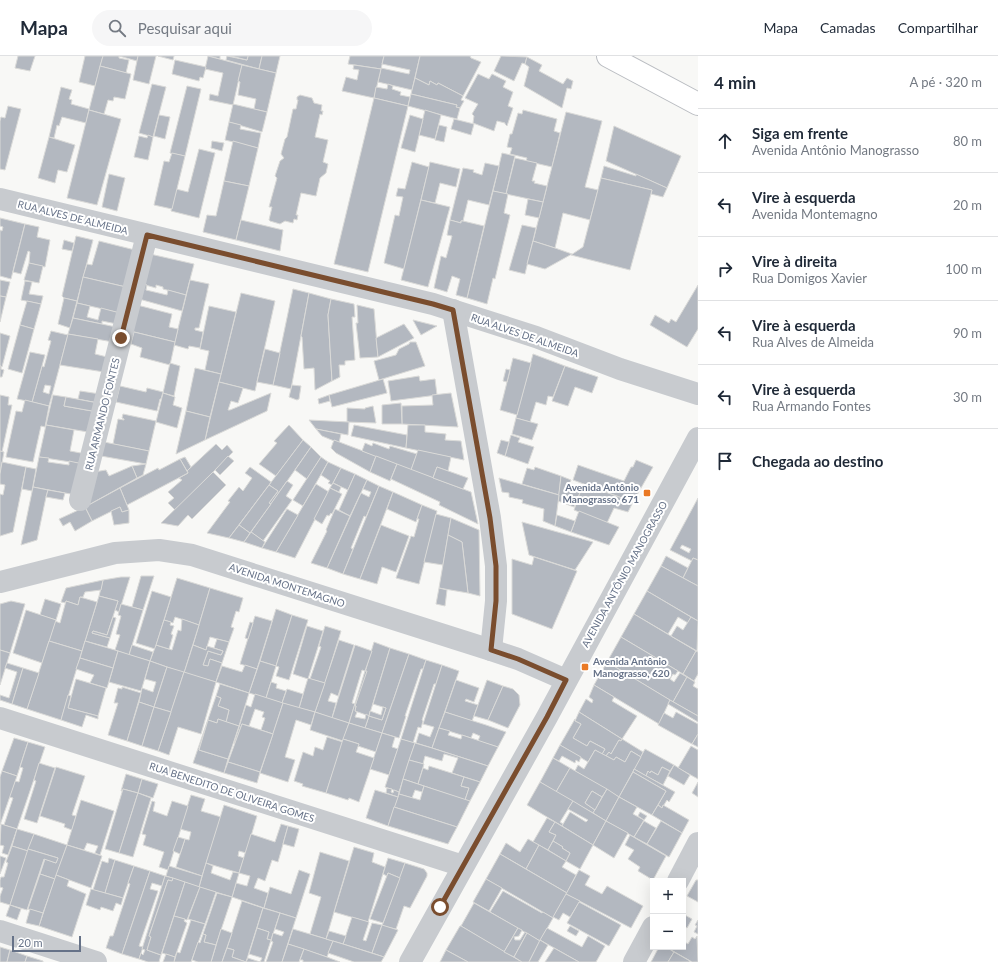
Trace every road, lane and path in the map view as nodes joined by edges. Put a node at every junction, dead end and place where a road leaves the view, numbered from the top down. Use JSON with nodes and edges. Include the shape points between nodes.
{"nodes":[{"id":1,"x":608,"y":56,"type":"edge"},
{"id":2,"x":698,"y":104,"type":"edge"},
{"id":3,"x":0,"y":199,"type":"edge"},
{"id":4,"x":147,"y":235,"type":"junction"},
{"id":5,"x":453,"y":310,"type":"junction"},
{"id":6,"x":698,"y":394,"type":"edge"},
{"id":7,"x":698,"y":438,"type":"edge"},
{"id":8,"x":80,"y":500,"type":"dead end"},
{"id":9,"x":0,"y":582,"type":"edge"},
{"id":10,"x":491,"y":650,"type":"junction"},
{"id":11,"x":566,"y":680,"type":"junction"},
{"id":12,"x":0,"y":718,"type":"edge"},
{"id":13,"x":698,"y":843,"type":"edge"},
{"id":14,"x":463,"y":866,"type":"junction"},
{"id":15,"x":680,"y":878,"type":"edge"},
{"id":16,"x":0,"y":931,"type":"edge"},
{"id":17,"x":650,"y":932,"type":"edge"},
{"id":18,"x":96,"y":962,"type":"edge"},
{"id":19,"x":410,"y":962,"type":"edge"},
{"id":20,"x":634,"y":962,"type":"edge"}],
"edges":[{"from":1,"to":2,"type":"main road"},
{"from":3,"to":4,"type":"street","name":"RUA ALVES DE ALMEIDA"},
{"from":4,"to":5,"type":"street","name":"RUA ALVES DE ALMEIDA"},
{"from":4,"to":8,"type":"street","name":"RUA ARMANDO FONTES"},
{"from":5,"to":6,"type":"street","name":"RUA ALVES DE ALMEIDA","via":[[536,337],[620,370]]},
{"from":5,"to":10,"type":"street","via":[[490,518],[496,566],[496,601]]},
{"from":7,"to":11,"type":"street","name":"AVENIDA ANTÔNIO MANOGRASSO"},
{"from":9,"to":10,"type":"street","name":"AVENIDA MONTEMAGNO","via":[[115,553],[159,550],[192,555]]},
{"from":10,"to":11,"type":"street","name":"AVENIDA MONTEMAGNO"},
{"from":11,"to":14,"type":"street","name":"AVENIDA ANTÔNIO MANOGRASSO"},
{"from":12,"to":14,"type":"street","name":"RUA BENEDITO DE OLIVEIRA GOMES"},
{"from":13,"to":15,"type":"street"},
{"from":14,"to":19,"type":"street","name":"AVENIDA ANTÔNIO MANOGRASSO"},
{"from":16,"to":18,"type":"street"},
{"from":17,"to":20,"type":"street"}]}
